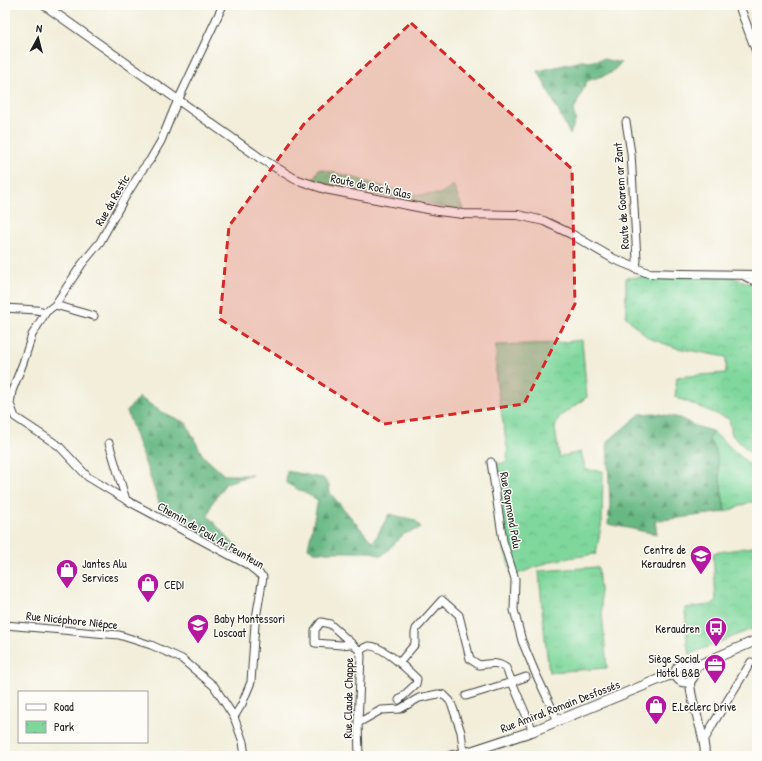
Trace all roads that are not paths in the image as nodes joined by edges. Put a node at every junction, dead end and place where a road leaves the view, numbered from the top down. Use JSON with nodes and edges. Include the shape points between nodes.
{"nodes":[{"id":1,"x":44,"y":5,"type":"edge"},
{"id":2,"x":223,"y":5,"type":"edge"},
{"id":3,"x":739,"y":5,"type":"edge"},
{"id":4,"x":757,"y":53,"type":"edge"},
{"id":5,"x":179,"y":100,"type":"junction"},
{"id":6,"x":626,"y":122,"type":"dead end"},
{"id":7,"x":636,"y":269,"type":"junction"},
{"id":8,"x":736,"y":274,"type":"junction"},
{"id":9,"x":757,"y":275,"type":"edge"},
{"id":10,"x":757,"y":282,"type":"edge"},
{"id":11,"x":55,"y":305,"type":"junction"},
{"id":12,"x":5,"y":308,"type":"edge"},
{"id":13,"x":46,"y":312,"type":"junction"},
{"id":14,"x":94,"y":316,"type":"dead end"},
{"id":15,"x":109,"y":443,"type":"dead end"},
{"id":16,"x":491,"y":462,"type":"dead end"},
{"id":17,"x":126,"y":500,"type":"junction"},
{"id":18,"x":5,"y":625,"type":"edge"},
{"id":19,"x":757,"y":640,"type":"edge"},
{"id":20,"x":351,"y":644,"type":"junction"},
{"id":21,"x":360,"y":650,"type":"junction"},
{"id":22,"x":400,"y":662,"type":"junction"},
{"id":23,"x":751,"y":662,"type":"dead end"},
{"id":24,"x":692,"y":668,"type":"junction"},
{"id":25,"x":677,"y":674,"type":"junction"},
{"id":26,"x":526,"y":676,"type":"dead end"},
{"id":27,"x":512,"y":682,"type":"junction"},
{"id":28,"x":688,"y":684,"type":"junction"},
{"id":29,"x":466,"y":696,"type":"dead end"},
{"id":30,"x":399,"y":700,"type":"dead end"},
{"id":31,"x":234,"y":717,"type":"junction"},
{"id":32,"x":558,"y":721,"type":"junction"},
{"id":33,"x":358,"y":723,"type":"junction"},
{"id":34,"x":533,"y":731,"type":"junction"},
{"id":35,"x":704,"y":741,"type":"junction"},
{"id":36,"x":467,"y":754,"type":"edge"},
{"id":37,"x":245,"y":756,"type":"edge"},
{"id":38,"x":359,"y":756,"type":"edge"},
{"id":39,"x":451,"y":756,"type":"edge"},
{"id":40,"x":705,"y":756,"type":"edge"}],
"edges":[{"from":1,"to":5,"type":"street","name":"Route de Roc'h Glas"},
{"from":2,"to":5,"type":"street","name":"Rue du Restic"},
{"from":3,"to":4,"type":"street"},
{"from":5,"to":7,"type":"street","name":"Route de Roc'h Glas","via":[[281,172],[309,185],[438,211],[512,214],[531,218],[557,227]]},
{"from":5,"to":11,"type":"street","name":"Rue du Restic","via":[[150,160],[100,242]]},
{"from":6,"to":7,"type":"street","name":"Route de Goarem ar Zant","via":[[631,153]]},
{"from":7,"to":8,"type":"street","name":"Route de Roc'h Glas","via":[[662,274]]},
{"from":8,"to":9,"type":"street","name":"Route de Roc'h Glas"},
{"from":8,"to":10,"type":"street","name":"Route de Roc'h Glas"},
{"from":11,"to":13,"type":"street","name":"Rue du Restic"},
{"from":11,"to":14,"type":"street"},
{"from":12,"to":13,"type":"street"},
{"from":13,"to":17,"type":"street","name":"Chemin de Poul Ar Feunteun","via":[[32,335],[12,390],[10,404],[15,417],[59,446],[88,477]]},
{"from":15,"to":17,"type":"street"},
{"from":16,"to":32,"type":"street","name":"Rue Raymond Palu","via":[[503,541],[515,579],[514,610],[522,641]]},
{"from":17,"to":31,"type":"street","name":"Chemin de Poul Ar Feunteun","via":[[248,566],[263,577],[255,624],[251,682]]},
{"from":18,"to":31,"type":"street","name":"Rue Nicéphore Niépce","via":[[119,635],[151,645],[182,659],[214,686]]},
{"from":19,"to":24,"type":"main road"},
{"from":20,"to":20,"type":"street","name":"Rue Claude Chappe","via":[[330,624],[321,622],[315,630],[315,643]]},
{"from":20,"to":21,"type":"street","name":"Rue Claude Chappe"},
{"from":21,"to":22,"type":"street","via":[[368,646],[376,647]]},
{"from":21,"to":33,"type":"street","name":"Rue Claude Chappe"},
{"from":22,"to":27,"type":"street","via":[[415,644],[416,629],[442,600],[459,615],[470,659],[479,665],[501,664],[506,668]]},
{"from":22,"to":30,"type":"street","via":[[417,679],[416,684]]},
{"from":23,"to":35,"type":"street"},
{"from":24,"to":25,"type":"main road","via":[[684,665],[678,668]]},
{"from":24,"to":28,"type":"main road","via":[[694,674]]},
{"from":25,"to":28,"type":"main road","via":[[679,679]]},
{"from":25,"to":32,"type":"main road","name":"Rue Amiral Romain Desfossés"},
{"from":26,"to":27,"type":"street"},
{"from":27,"to":29,"type":"street"},
{"from":27,"to":34,"type":"street"},
{"from":28,"to":35,"type":"street"},
{"from":31,"to":37,"type":"street","name":"Rue Nicéphore Niépce"},
{"from":32,"to":34,"type":"main road","name":"Rue Amiral Romain Desfossés"},
{"from":33,"to":36,"type":"street","via":[[381,710],[400,709],[419,698],[444,695],[453,708]]},
{"from":33,"to":38,"type":"street","name":"Rue Claude Chappe"},
{"from":34,"to":36,"type":"main road","name":"Rue Amiral Romain Desfossés"},
{"from":35,"to":40,"type":"street"},
{"from":36,"to":39,"type":"main road","name":"Rue Amiral Romain Desfossés"}]}
